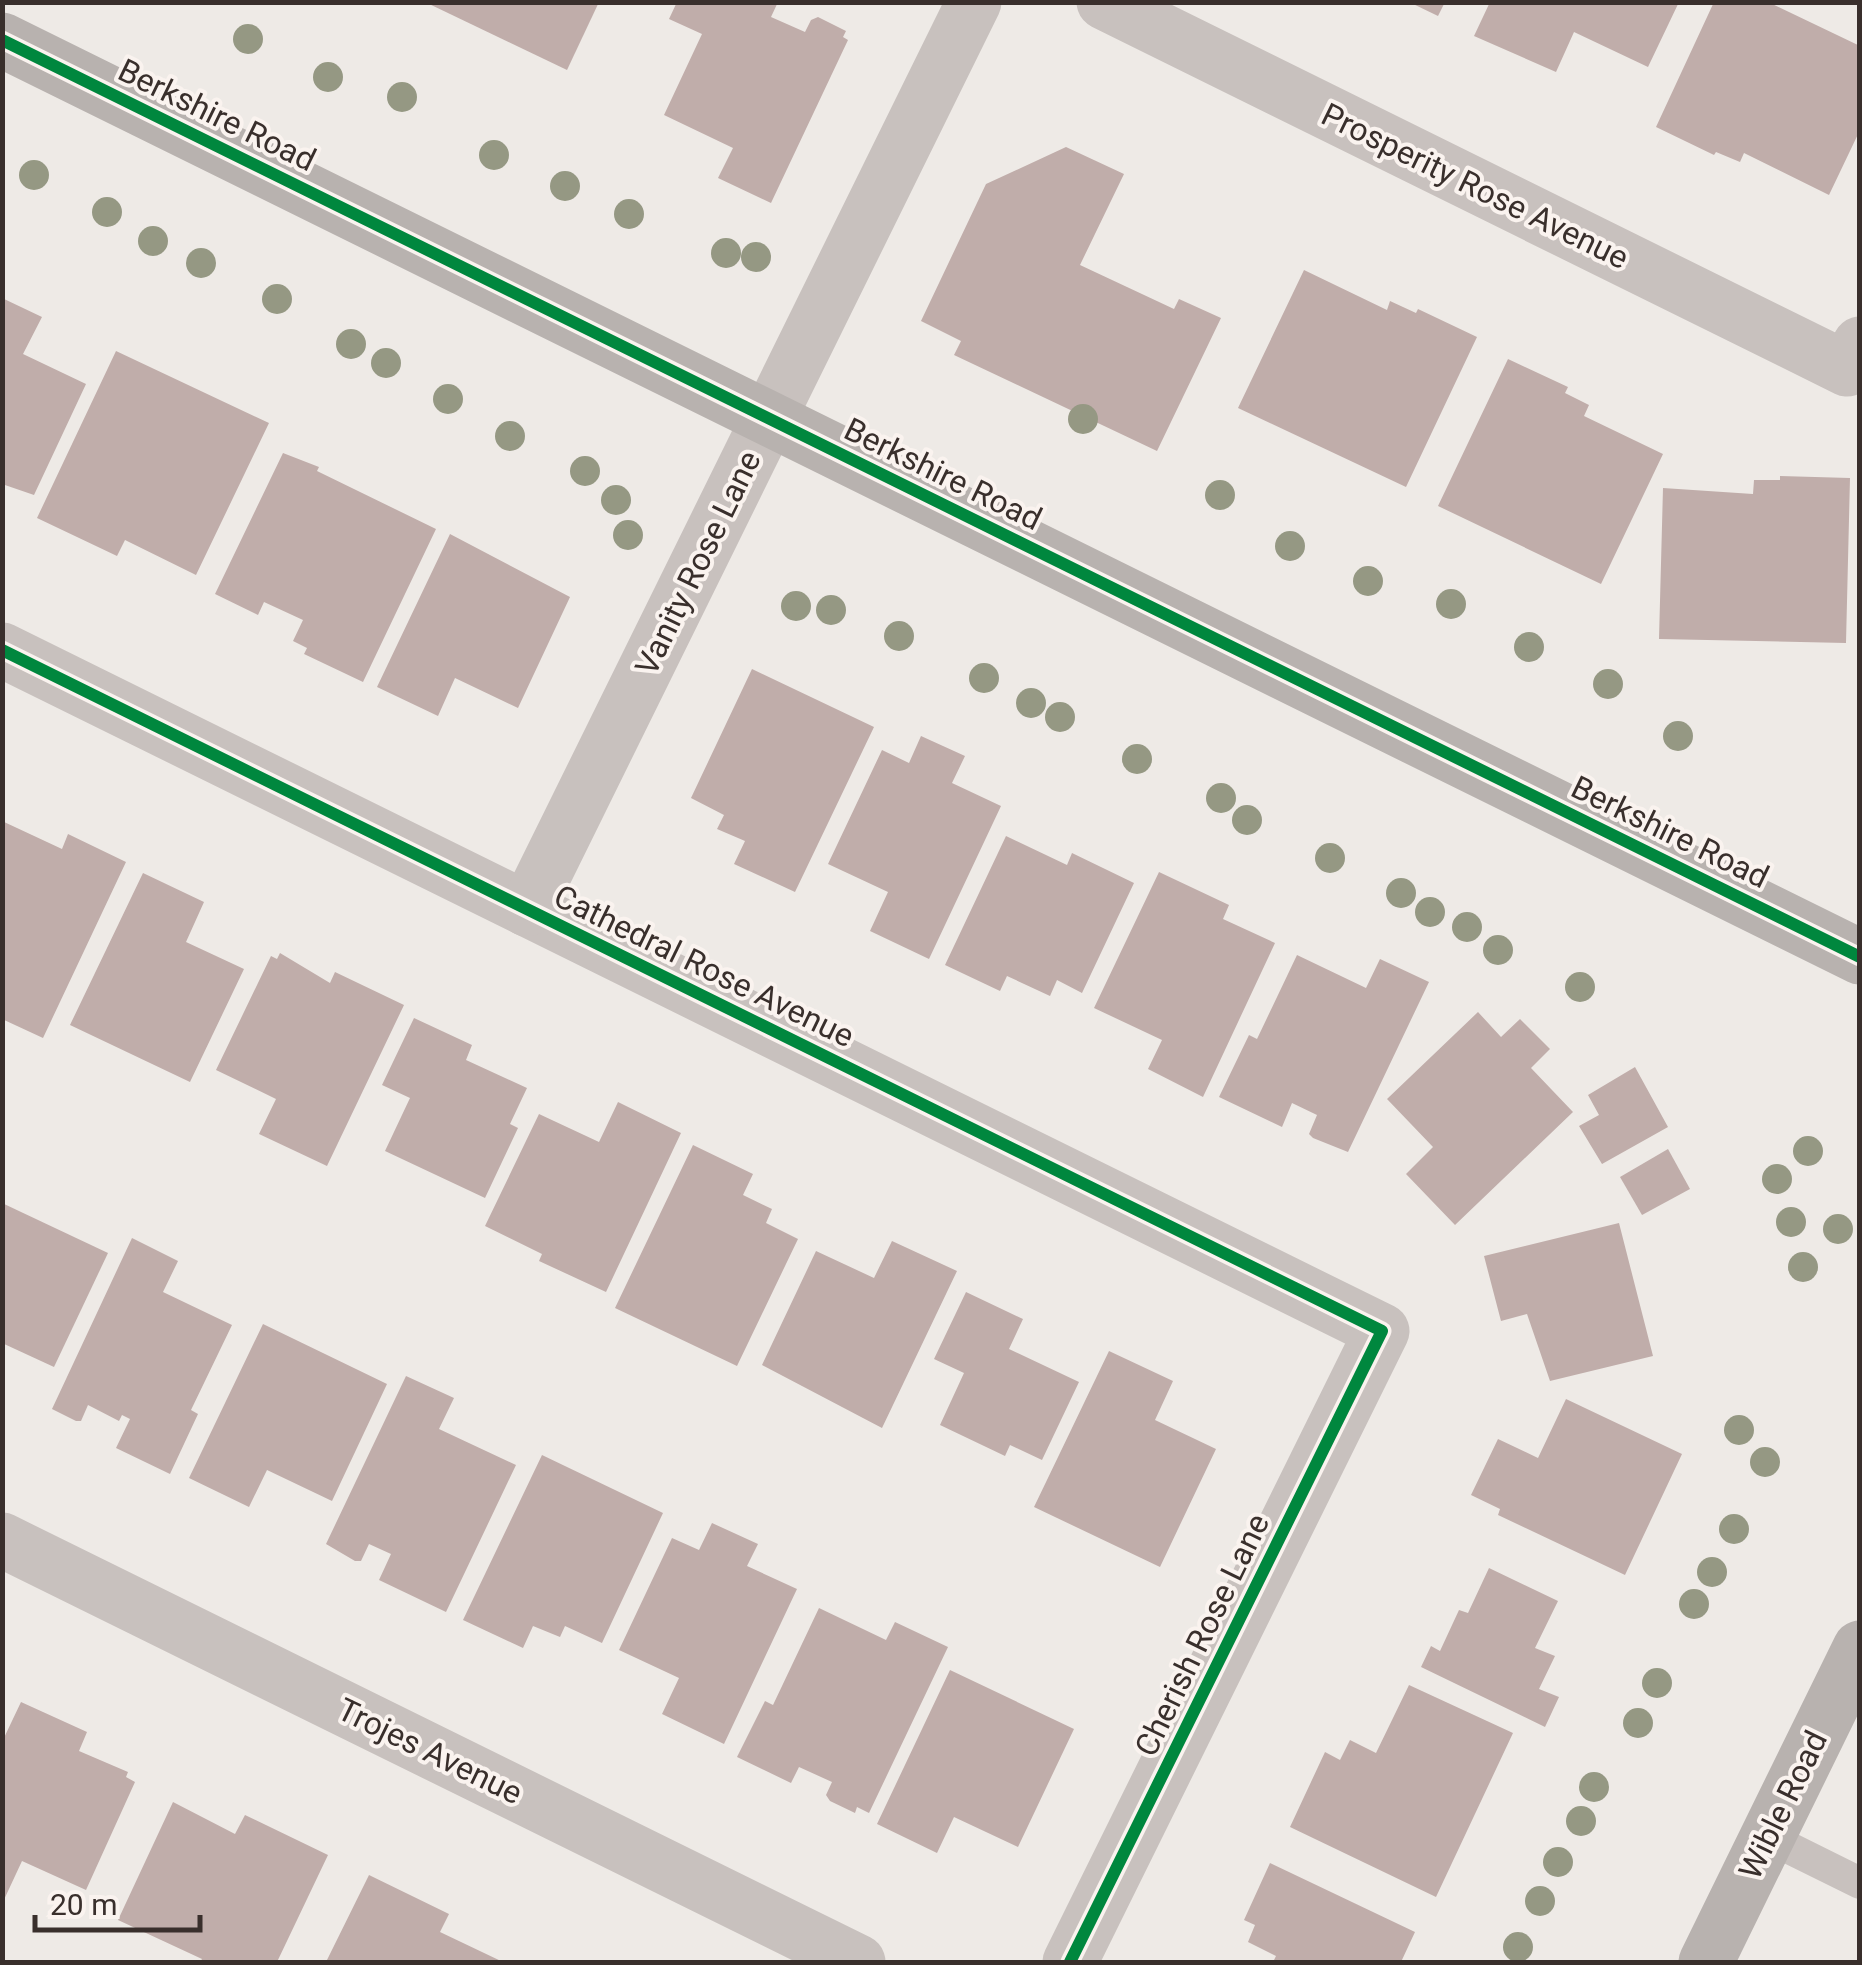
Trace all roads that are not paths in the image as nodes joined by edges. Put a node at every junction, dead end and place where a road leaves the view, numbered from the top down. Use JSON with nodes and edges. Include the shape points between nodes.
{"nodes":[{"id":1,"x":974,"y":2,"type":"edge"},
{"id":2,"x":1104,"y":2,"type":"edge"},
{"id":3,"x":2,"y":40,"type":"edge"},
{"id":4,"x":1853,"y":357,"type":"edge"},
{"id":5,"x":769,"y":419,"type":"junction"},
{"id":6,"x":2,"y":650,"type":"edge"},
{"id":7,"x":527,"y":909,"type":"junction"},
{"id":8,"x":1860,"y":957,"type":"edge"},
{"id":9,"x":1382,"y":1331,"type":"joint"},
{"id":10,"x":2,"y":1540,"type":"edge"},
{"id":11,"x":1860,"y":1648,"type":"edge"},
{"id":12,"x":1767,"y":1837,"type":"junction"},
{"id":13,"x":1860,"y":1883,"type":"edge"},
{"id":14,"x":858,"y":1962,"type":"edge"},
{"id":15,"x":1070,"y":1962,"type":"edge"},
{"id":16,"x":1706,"y":1962,"type":"edge"}],
"edges":[{"from":1,"to":5,"type":"street","name":"Vanity Rose Lane"},
{"from":2,"to":4,"type":"street","name":"Prosperity Rose Avenue"},
{"from":3,"to":5,"type":"street","name":"Berkshire Road"},
{"from":5,"to":7,"type":"street","name":"Vanity Rose Lane"},
{"from":5,"to":8,"type":"street","name":"Berkshire Road"},
{"from":6,"to":7,"type":"street","name":"Cathedral Rose Avenue"},
{"from":7,"to":9,"type":"street","name":"Cathedral Rose Avenue"},
{"from":9,"to":15,"type":"street","name":"Cherish Rose Lane"},
{"from":10,"to":14,"type":"street","name":"Trojes Avenue"},
{"from":11,"to":12,"type":"street","name":"Wible Road"},
{"from":12,"to":13,"type":"lane"},
{"from":12,"to":16,"type":"street","name":"Wible Road"}]}
